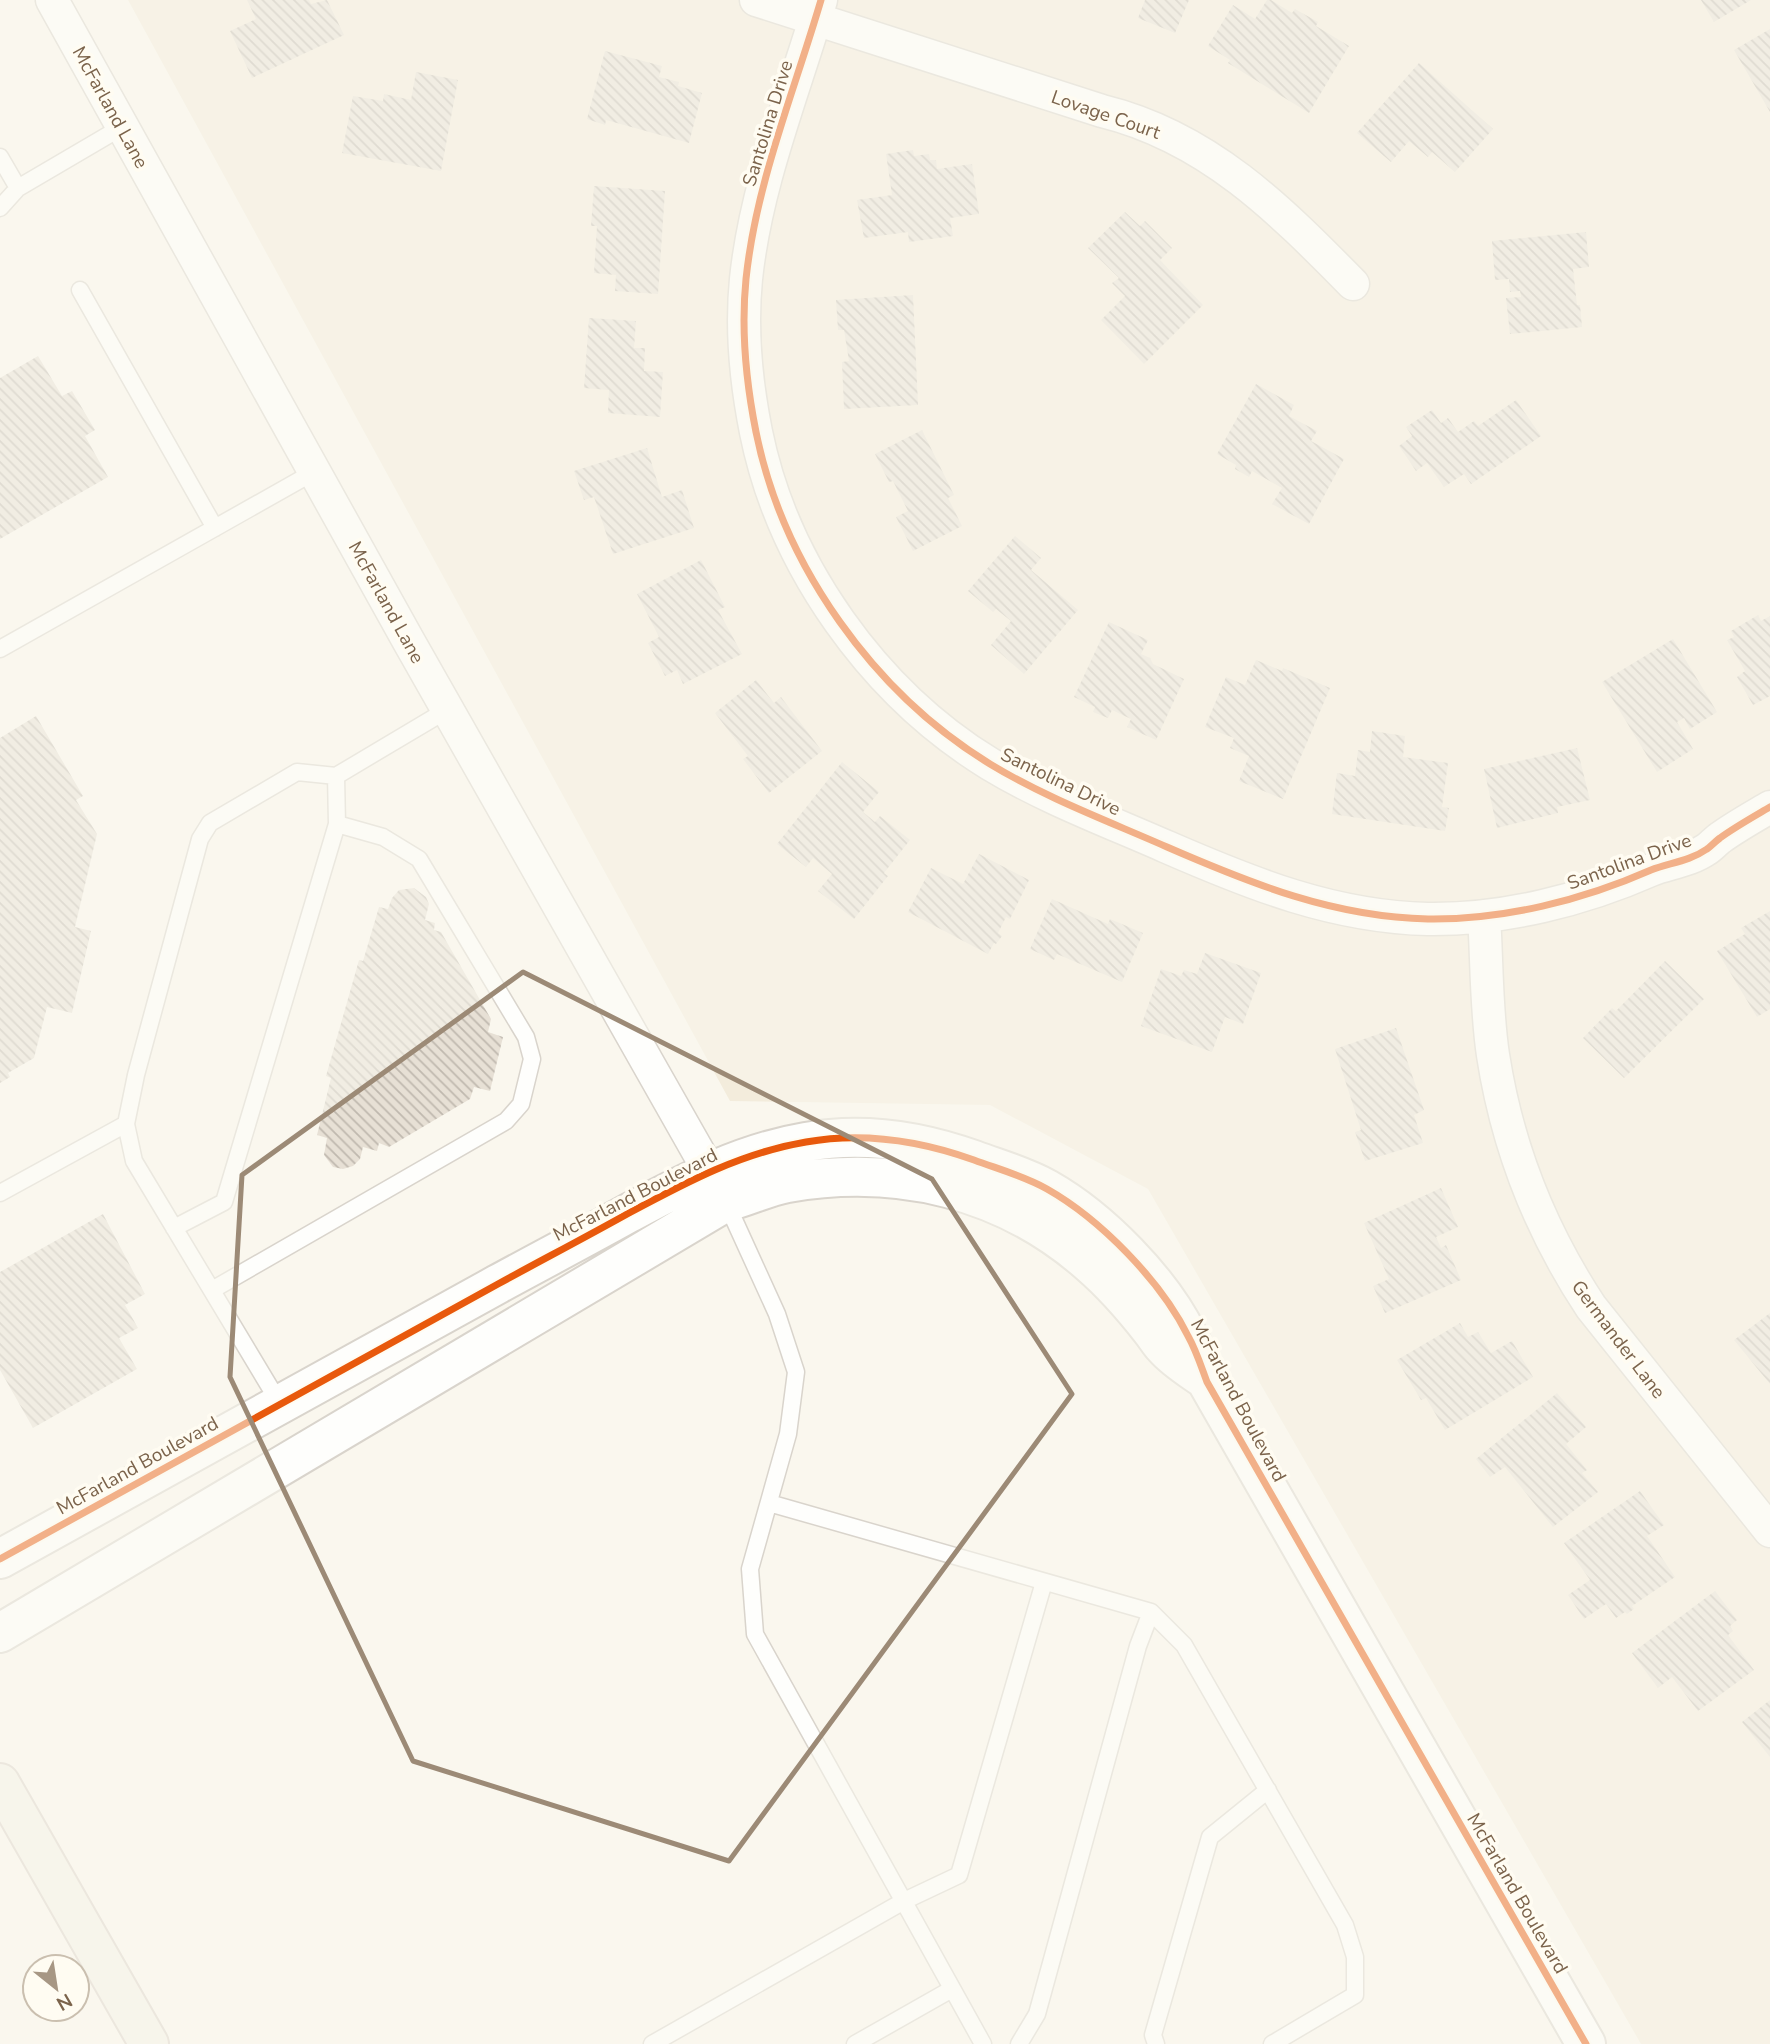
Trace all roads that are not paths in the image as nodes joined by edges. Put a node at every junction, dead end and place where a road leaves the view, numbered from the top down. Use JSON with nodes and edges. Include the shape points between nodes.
{"nodes":[{"id":1,"x":52,"y":0,"type":"edge"},
{"id":2,"x":756,"y":0,"type":"edge"},
{"id":3,"x":819,"y":9,"type":"edge"},
{"id":4,"x":122,"y":127,"type":"junction"},
{"id":5,"x":0,"y":157,"type":"edge"},
{"id":6,"x":18,"y":188,"type":"junction"},
{"id":7,"x":0,"y":208,"type":"edge"},
{"id":8,"x":1353,"y":284,"type":"dead end"},
{"id":9,"x":80,"y":290,"type":"dead end"},
{"id":10,"x":314,"y":472,"type":"junction"},
{"id":11,"x":215,"y":528,"type":"junction"},
{"id":12,"x":0,"y":649,"type":"edge"},
{"id":13,"x":447,"y":710,"type":"junction"},
{"id":14,"x":336,"y":776,"type":"junction"},
{"id":15,"x":1770,"y":807,"type":"edge"},
{"id":16,"x":338,"y":824,"type":"junction"},
{"id":17,"x":1484,"y":916,"type":"junction"},
{"id":18,"x":126,"y":1124,"type":"junction"},
{"id":19,"x":718,"y":1187,"type":"junction"},
{"id":20,"x":0,"y":1193,"type":"edge"},
{"id":21,"x":174,"y":1228,"type":"junction"},
{"id":22,"x":212,"y":1290,"type":"junction"},
{"id":23,"x":280,"y":1404,"type":"junction"},
{"id":24,"x":769,"y":1503,"type":"junction"},
{"id":25,"x":1766,"y":1517,"type":"edge"},
{"id":26,"x":0,"y":1559,"type":"edge"},
{"id":27,"x":1044,"y":1582,"type":"junction"},
{"id":28,"x":1151,"y":1612,"type":"junction"},
{"id":29,"x":0,"y":1633,"type":"edge"},
{"id":30,"x":0,"y":1783,"type":"edge"},
{"id":31,"x":1268,"y":1790,"type":"junction"},
{"id":32,"x":904,"y":1901,"type":"junction"},
{"id":33,"x":952,"y":1989,"type":"junction"},
{"id":34,"x":149,"y":2044,"type":"edge"},
{"id":35,"x":652,"y":2044,"type":"edge"},
{"id":36,"x":855,"y":2044,"type":"edge"},
{"id":37,"x":983,"y":2044,"type":"edge"},
{"id":38,"x":1019,"y":2044,"type":"edge"},
{"id":39,"x":1156,"y":2044,"type":"edge"},
{"id":40,"x":1272,"y":2044,"type":"edge"},
{"id":41,"x":1586,"y":2044,"type":"edge"}],
"edges":[{"from":1,"to":4,"type":"street","name":"McFarland Lane"},
{"from":2,"to":3,"type":"street","name":"Lovage Court"},
{"from":3,"to":8,"type":"street","name":"Lovage Court","via":[[1127,117],[1176,139],[1273,205]]},
{"from":3,"to":17,"type":"street","name":"Santolina Drive","via":[[755,222],[744,330],[750,401],[766,471],[807,569],[845,629],[929,719],[986,762],[1048,796],[1292,897],[1428,919]]},
{"from":4,"to":6,"type":"lane"},
{"from":4,"to":10,"type":"street","name":"McFarland Lane"},
{"from":5,"to":6,"type":"lane"},
{"from":6,"to":7,"type":"lane"},
{"from":9,"to":11,"type":"lane"},
{"from":10,"to":11,"type":"lane"},
{"from":10,"to":13,"type":"street","name":"McFarland Lane"},
{"from":11,"to":12,"type":"lane"},
{"from":13,"to":14,"type":"lane"},
{"from":13,"to":19,"type":"street","name":"McFarland Lane"},
{"from":14,"to":16,"type":"lane"},
{"from":14,"to":18,"type":"lane","via":[[297,772],[210,823],[200,839]]},
{"from":15,"to":17,"type":"street","name":"Santolina Drive","via":[[1708,849],[1676,864],[1572,899]]},
{"from":16,"to":21,"type":"lane","via":[[223,1202]]},
{"from":16,"to":22,"type":"lane","via":[[383,837],[419,859],[526,1037],[532,1059],[521,1104],[506,1121]]},
{"from":17,"to":25,"type":"street","name":"Germander Lane","via":[[1493,1055],[1507,1125],[1538,1212],[1591,1307]]},
{"from":18,"to":20,"type":"lane"},
{"from":18,"to":21,"type":"lane","via":[[134,1161]]},
{"from":19,"to":23,"type":"street","name":"McFarland Boulevard","via":[[558,1251]]},
{"from":19,"to":24,"type":"lane","via":[[778,1314],[796,1371],[788,1434]]},
{"from":19,"to":29,"type":"street","name":"McFarland Boulevard"},
{"from":19,"to":41,"type":"street","name":"McFarland Boulevard","via":[[865,1176],[908,1179],[985,1200],[1029,1220],[1090,1264],[1164,1348],[1207,1382]]},
{"from":21,"to":22,"type":"lane"},
{"from":22,"to":23,"type":"lane"},
{"from":23,"to":26,"type":"street","name":"McFarland Boulevard"},
{"from":24,"to":27,"type":"lane"},
{"from":24,"to":32,"type":"lane","via":[[750,1569],[755,1634]]},
{"from":27,"to":28,"type":"lane"},
{"from":27,"to":32,"type":"lane","via":[[959,1875]]},
{"from":28,"to":31,"type":"lane","via":[[1184,1645]]},
{"from":28,"to":38,"type":"lane","via":[[1037,2014]]},
{"from":30,"to":34,"type":"main road"},
{"from":31,"to":39,"type":"lane","via":[[1210,1838],[1153,2035]]},
{"from":31,"to":40,"type":"lane","via":[[1345,1925],[1355,1957],[1356,1995]]},
{"from":32,"to":33,"type":"lane"},
{"from":32,"to":35,"type":"lane"},
{"from":33,"to":36,"type":"lane"},
{"from":33,"to":37,"type":"lane"}]}
